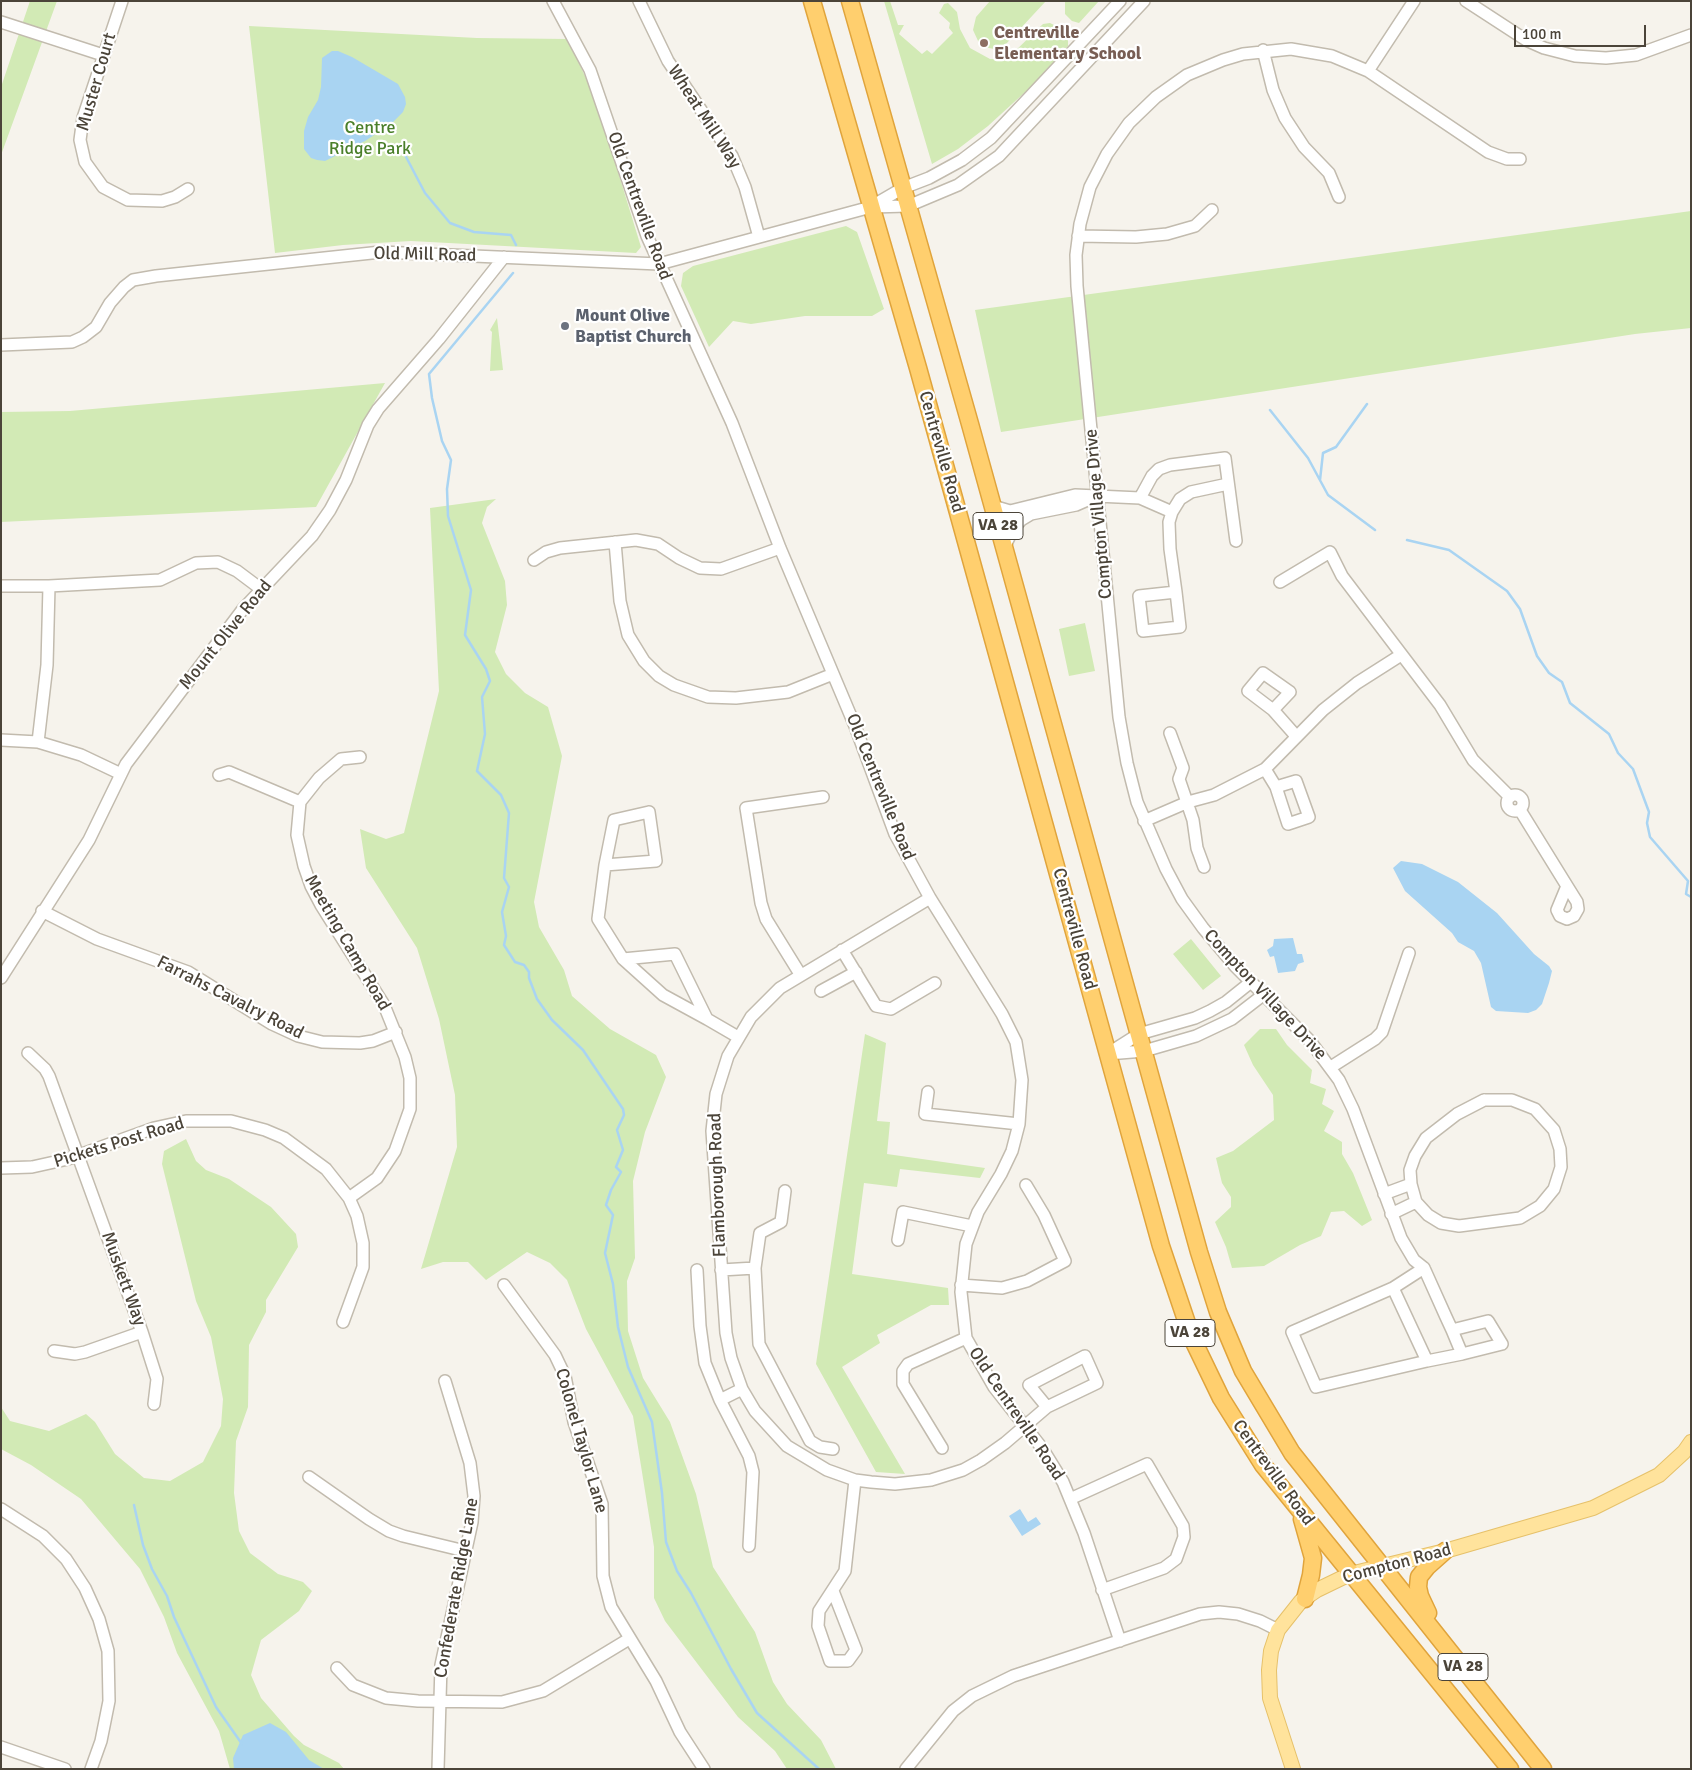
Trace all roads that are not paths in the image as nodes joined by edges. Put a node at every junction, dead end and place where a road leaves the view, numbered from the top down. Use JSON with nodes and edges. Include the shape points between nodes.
{"nodes":[{"id":1,"x":122,"y":1,"type":"edge"},
{"id":2,"x":553,"y":1,"type":"edge"},
{"id":3,"x":638,"y":1,"type":"edge"},
{"id":4,"x":812,"y":1,"type":"edge"},
{"id":5,"x":850,"y":1,"type":"edge"},
{"id":6,"x":1120,"y":1,"type":"edge"},
{"id":7,"x":1144,"y":1,"type":"edge"},
{"id":8,"x":1414,"y":1,"type":"edge"},
{"id":9,"x":1466,"y":1,"type":"edge"},
{"id":10,"x":1,"y":22,"type":"edge"},
{"id":11,"x":1691,"y":35,"type":"edge"},
{"id":12,"x":1263,"y":50,"type":"junction"},
{"id":13,"x":103,"y":55,"type":"junction"},
{"id":14,"x":1368,"y":71,"type":"junction"},
{"id":15,"x":1520,"y":159,"type":"dead end"},
{"id":16,"x":903,"y":188,"type":"junction"},
{"id":17,"x":188,"y":189,"type":"dead end"},
{"id":18,"x":1340,"y":197,"type":"dead end"},
{"id":19,"x":908,"y":206,"type":"junction"},
{"id":20,"x":871,"y":207,"type":"junction"},
{"id":21,"x":1212,"y":210,"type":"dead end"},
{"id":22,"x":759,"y":236,"type":"junction"},
{"id":23,"x":1078,"y":236,"type":"junction"},
{"id":24,"x":504,"y":257,"type":"junction"},
{"id":25,"x":659,"y":264,"type":"junction"},
{"id":26,"x":1,"y":345,"type":"edge"},
{"id":27,"x":1228,"y":484,"type":"junction"},
{"id":28,"x":1097,"y":496,"type":"junction"},
{"id":29,"x":1140,"y":498,"type":"junction"},
{"id":30,"x":993,"y":506,"type":"junction"},
{"id":31,"x":1172,"y":512,"type":"junction"},
{"id":32,"x":1236,"y":541,"type":"dead end"},
{"id":33,"x":615,"y":542,"type":"junction"},
{"id":34,"x":780,"y":548,"type":"junction"},
{"id":35,"x":1004,"y":548,"type":"junction"},
{"id":36,"x":534,"y":560,"type":"dead end"},
{"id":37,"x":1280,"y":582,"type":"dead end"},
{"id":38,"x":1,"y":586,"type":"edge"},
{"id":39,"x":49,"y":586,"type":"junction"},
{"id":40,"x":261,"y":589,"type":"junction"},
{"id":41,"x":1176,"y":592,"type":"junction"},
{"id":42,"x":1401,"y":655,"type":"junction"},
{"id":43,"x":833,"y":674,"type":"junction"},
{"id":44,"x":1273,"y":710,"type":"dead end"},
{"id":45,"x":1170,"y":733,"type":"dead end"},
{"id":46,"x":1296,"y":736,"type":"junction"},
{"id":47,"x":1,"y":740,"type":"edge"},
{"id":48,"x":38,"y":742,"type":"junction"},
{"id":49,"x":360,"y":757,"type":"dead end"},
{"id":50,"x":1265,"y":768,"type":"junction"},
{"id":51,"x":121,"y":774,"type":"junction"},
{"id":52,"x":218,"y":775,"type":"dead end"},
{"id":53,"x":1276,"y":787,"type":"dead end"},
{"id":54,"x":822,"y":797,"type":"dead end"},
{"id":55,"x":300,"y":802,"type":"junction"},
{"id":56,"x":1188,"y":802,"type":"junction"},
{"id":57,"x":1144,"y":821,"type":"junction"},
{"id":58,"x":605,"y":864,"type":"junction"},
{"id":59,"x":1204,"y":867,"type":"dead end"},
{"id":60,"x":1567,"y":886,"type":"dead end"},
{"id":61,"x":930,"y":898,"type":"junction"},
{"id":62,"x":42,"y":912,"type":"junction"},
{"id":63,"x":842,"y":950,"type":"junction"},
{"id":64,"x":1409,"y":953,"type":"dead end"},
{"id":65,"x":622,"y":959,"type":"junction"},
{"id":66,"x":856,"y":972,"type":"junction"},
{"id":67,"x":800,"y":974,"type":"junction"},
{"id":68,"x":1,"y":978,"type":"edge"},
{"id":69,"x":1251,"y":982,"type":"junction"},
{"id":70,"x":934,"y":983,"type":"dead end"},
{"id":71,"x":821,"y":991,"type":"dead end"},
{"id":72,"x":1263,"y":995,"type":"junction"},
{"id":73,"x":707,"y":1019,"type":"junction"},
{"id":74,"x":396,"y":1032,"type":"junction"},
{"id":75,"x":1139,"y":1034,"type":"junction"},
{"id":76,"x":738,"y":1037,"type":"junction"},
{"id":77,"x":1144,"y":1051,"type":"junction"},
{"id":78,"x":28,"y":1053,"type":"dead end"},
{"id":79,"x":1108,"y":1054,"type":"junction"},
{"id":80,"x":1331,"y":1067,"type":"junction"},
{"id":81,"x":928,"y":1092,"type":"dead end"},
{"id":82,"x":1019,"y":1124,"type":"junction"},
{"id":83,"x":78,"y":1156,"type":"junction"},
{"id":84,"x":1,"y":1168,"type":"edge"},
{"id":85,"x":1411,"y":1184,"type":"junction"},
{"id":86,"x":1026,"y":1185,"type":"dead end"},
{"id":87,"x":785,"y":1191,"type":"dead end"},
{"id":88,"x":1384,"y":1194,"type":"junction"},
{"id":89,"x":349,"y":1198,"type":"junction"},
{"id":90,"x":1416,"y":1202,"type":"junction"},
{"id":91,"x":1391,"y":1214,"type":"junction"},
{"id":92,"x":972,"y":1226,"type":"junction"},
{"id":93,"x":898,"y":1240,"type":"dead end"},
{"id":94,"x":755,"y":1268,"type":"junction"},
{"id":95,"x":1424,"y":1268,"type":"junction"},
{"id":96,"x":697,"y":1270,"type":"dead end"},
{"id":97,"x":721,"y":1270,"type":"junction"},
{"id":98,"x":504,"y":1285,"type":"dead end"},
{"id":99,"x":961,"y":1285,"type":"junction"},
{"id":100,"x":1392,"y":1288,"type":"junction"},
{"id":101,"x":343,"y":1322,"type":"dead end"},
{"id":102,"x":1452,"y":1330,"type":"junction"},
{"id":103,"x":142,"y":1332,"type":"junction"},
{"id":104,"x":966,"y":1338,"type":"junction"},
{"id":105,"x":54,"y":1351,"type":"dead end"},
{"id":106,"x":1462,"y":1354,"type":"junction"},
{"id":107,"x":1427,"y":1361,"type":"junction"},
{"id":108,"x":445,"y":1381,"type":"dead end"},
{"id":109,"x":742,"y":1389,"type":"junction"},
{"id":110,"x":720,"y":1400,"type":"junction"},
{"id":111,"x":154,"y":1404,"type":"dead end"},
{"id":112,"x":1047,"y":1407,"type":"junction"},
{"id":113,"x":1026,"y":1427,"type":"junction"},
{"id":114,"x":1691,"y":1442,"type":"edge"},
{"id":115,"x":942,"y":1448,"type":"dead end"},
{"id":116,"x":833,"y":1449,"type":"dead end"},
{"id":117,"x":309,"y":1477,"type":"dead end"},
{"id":118,"x":854,"y":1480,"type":"junction"},
{"id":119,"x":1070,"y":1499,"type":"junction"},
{"id":120,"x":1,"y":1509,"type":"edge"},
{"id":121,"x":1300,"y":1512,"type":"junction"},
{"id":122,"x":749,"y":1546,"type":"dead end"},
{"id":123,"x":465,"y":1551,"type":"junction"},
{"id":124,"x":1445,"y":1552,"type":"junction"},
{"id":125,"x":1382,"y":1566,"type":"junction"},
{"id":126,"x":1350,"y":1574,"type":"junction"},
{"id":127,"x":1102,"y":1590,"type":"junction"},
{"id":128,"x":833,"y":1591,"type":"junction"},
{"id":129,"x":1305,"y":1599,"type":"junction"},
{"id":130,"x":1278,"y":1630,"type":"junction"},
{"id":131,"x":1438,"y":1636,"type":"junction"},
{"id":132,"x":629,"y":1640,"type":"junction"},
{"id":133,"x":1120,"y":1641,"type":"junction"},
{"id":134,"x":337,"y":1668,"type":"dead end"},
{"id":135,"x":439,"y":1701,"type":"junction"},
{"id":136,"x":1,"y":1747,"type":"edge"},
{"id":137,"x":65,"y":1769,"type":"edge"},
{"id":138,"x":91,"y":1769,"type":"edge"},
{"id":139,"x":438,"y":1769,"type":"edge"},
{"id":140,"x":704,"y":1769,"type":"edge"},
{"id":141,"x":906,"y":1769,"type":"edge"},
{"id":142,"x":1293,"y":1769,"type":"edge"},
{"id":143,"x":1510,"y":1769,"type":"edge"},
{"id":144,"x":1543,"y":1769,"type":"edge"}],
"edges":[{"from":1,"to":13,"type":"street","name":"Muster Court"},
{"from":2,"to":25,"type":"street","name":"Old Centreville Road","via":[[590,70]]},
{"from":3,"to":22,"type":"street","name":"Wheat Mill Way","via":[[668,61],[732,156]]},
{"from":4,"to":20,"type":"highway","name":"Centreville Road","number":"VA 28"},
{"from":5,"to":16,"type":"highway","name":"Centreville Road","number":"VA 28"},
{"from":6,"to":16,"type":"street","via":[[991,138],[962,160]]},
{"from":7,"to":19,"type":"street","via":[[999,156],[958,185]]},
{"from":8,"to":14,"type":"street"},
{"from":9,"to":11,"type":"street","via":[[1526,40],[1575,56],[1606,58],[1636,55]]},
{"from":10,"to":13,"type":"street"},
{"from":12,"to":14,"type":"street","name":"Compton Village Drive","via":[[1314,51]]},
{"from":12,"to":18,"type":"street","via":[[1273,90],[1285,118],[1304,147],[1329,174]]},
{"from":12,"to":23,"type":"street","name":"Compton Village Drive","via":[[1203,67],[1142,109],[1118,136],[1099,169]]},
{"from":13,"to":17,"type":"street","name":"Muster Court","via":[[80,130],[82,152],[90,172],[110,192],[138,202],[162,201]]},
{"from":14,"to":15,"type":"street","name":"Compton Village Drive","via":[[1488,152],[1507,159]]},
{"from":16,"to":19,"type":"highway","name":"Centreville Road","number":"VA 28"},
{"from":16,"to":20,"type":"street"},
{"from":19,"to":20,"type":"street"},
{"from":19,"to":30,"type":"highway","name":"Centreville Road","number":"VA 28"},
{"from":20,"to":22,"type":"street","name":"Old Mill Road"},
{"from":20,"to":79,"type":"highway","name":"Centreville Road","number":"VA 28"},
{"from":21,"to":23,"type":"street","via":[[1195,226],[1167,234]]},
{"from":22,"to":25,"type":"street","name":"Old Mill Road"},
{"from":23,"to":28,"type":"street","name":"Compton Village Drive","via":[[1077,286]]},
{"from":24,"to":25,"type":"street","name":"Old Mill Road"},
{"from":24,"to":26,"type":"street","name":"Old Mill Road","via":[[381,252],[142,278],[133,280],[117,294],[96,327],[84,337],[72,342]]},
{"from":24,"to":40,"type":"street","name":"Mount Olive Road","via":[[378,409],[368,425],[346,480],[321,524]]},
{"from":25,"to":34,"type":"street","name":"Old Centreville Road","via":[[732,423]]},
{"from":27,"to":29,"type":"street","via":[[1224,458],[1170,465],[1152,476]]},
{"from":27,"to":31,"type":"street","via":[[1191,492]]},
{"from":27,"to":32,"type":"street"},
{"from":28,"to":29,"type":"street"},
{"from":28,"to":30,"type":"street","via":[[1068,496],[1005,511]]},
{"from":28,"to":35,"type":"street","via":[[1031,514],[1013,529]]},
{"from":28,"to":57,"type":"street","name":"Compton Village Drive","via":[[1118,717],[1126,763]]},
{"from":29,"to":31,"type":"street"},
{"from":30,"to":35,"type":"highway","name":"Centreville Road","number":"VA 28"},
{"from":31,"to":41,"type":"street","via":[[1170,549]]},
{"from":33,"to":34,"type":"street","via":[[651,542],[690,564],[712,569],[739,564]]},
{"from":33,"to":36,"type":"street","via":[[560,548]]},
{"from":33,"to":43,"type":"street","via":[[620,601],[628,635],[644,661],[659,676],[708,697],[736,698],[788,692]]},
{"from":34,"to":43,"type":"street","name":"Old Centreville Road"},
{"from":35,"to":75,"type":"highway","name":"Centreville Road","number":"VA 28"},
{"from":37,"to":42,"type":"street","via":[[1330,552],[1342,576]]},
{"from":38,"to":39,"type":"street"},
{"from":39,"to":40,"type":"street","via":[[160,580],[196,563],[218,562]]},
{"from":39,"to":48,"type":"street","via":[[47,664]]},
{"from":40,"to":51,"type":"street","name":"Mount Olive Road","via":[[150,730]]},
{"from":41,"to":41,"type":"street","via":[[1180,627],[1143,632],[1139,596]]},
{"from":42,"to":46,"type":"street","via":[[1357,683]]},
{"from":42,"to":60,"type":"street","via":[[1440,705],[1473,760],[1510,797],[1508,808],[1520,810]]},
{"from":43,"to":61,"type":"street","name":"Old Centreville Road","via":[[895,834]]},
{"from":44,"to":46,"type":"street"},
{"from":45,"to":56,"type":"street","via":[[1183,768],[1179,779]]},
{"from":46,"to":50,"type":"street"},
{"from":47,"to":48,"type":"street"},
{"from":48,"to":51,"type":"street","via":[[81,755]]},
{"from":49,"to":55,"type":"street","via":[[341,759],[319,778]]},
{"from":50,"to":53,"type":"street"},
{"from":50,"to":56,"type":"street","via":[[1222,791]]},
{"from":51,"to":62,"type":"street","name":"Mount Olive Road","via":[[89,840]]},
{"from":52,"to":55,"type":"street","via":[[229,772]]},
{"from":54,"to":67,"type":"street","via":[[746,808],[766,919]]},
{"from":55,"to":74,"type":"street","name":"Meeting Camp Road","via":[[297,835],[311,886],[376,990]]},
{"from":56,"to":57,"type":"street"},
{"from":56,"to":59,"type":"street"},
{"from":57,"to":69,"type":"street","name":"Compton Village Drive","via":[[1182,899],[1221,950]]},
{"from":58,"to":58,"type":"street","via":[[614,820],[649,812],[656,861]]},
{"from":58,"to":65,"type":"street","via":[[598,919]]},
{"from":61,"to":63,"type":"street","name":"Flamborough Road"},
{"from":61,"to":82,"type":"street","name":"Old Centreville Road","via":[[1016,1042],[1022,1080]]},
{"from":62,"to":68,"type":"street","name":"Mount Olive Road"},
{"from":62,"to":74,"type":"street","name":"Farrahs Cavalry Road","via":[[96,939],[188,972],[272,1024],[298,1036],[322,1042],[360,1043]]},
{"from":63,"to":66,"type":"street"},
{"from":63,"to":67,"type":"street","name":"Flamborough Road"},
{"from":64,"to":80,"type":"street","via":[[1382,1032]]},
{"from":65,"to":73,"type":"street","via":[[663,995]]},
{"from":65,"to":73,"type":"street","via":[[676,954]]},
{"from":66,"to":70,"type":"street","via":[[876,1006],[884,1008],[891,1008]]},
{"from":66,"to":71,"type":"street"},
{"from":67,"to":76,"type":"street","name":"Flamborough Road","via":[[764,1003]]},
{"from":69,"to":72,"type":"street","name":"Compton Village Drive"},
{"from":69,"to":75,"type":"street","via":[[1226,1002],[1195,1018]]},
{"from":72,"to":77,"type":"street","via":[[1216,1027]]},
{"from":72,"to":80,"type":"street","name":"Compton Village Drive","via":[[1310,1041]]},
{"from":73,"to":76,"type":"street"},
{"from":74,"to":89,"type":"street","name":"Meeting Camp Road","via":[[410,1078],[411,1100],[407,1120],[384,1170]]},
{"from":75,"to":77,"type":"highway","name":"Centreville Road","number":"VA 28"},
{"from":75,"to":79,"type":"street"},
{"from":76,"to":97,"type":"street","name":"Flamborough Road","via":[[721,1075],[713,1112]]},
{"from":77,"to":79,"type":"street"},
{"from":77,"to":125,"type":"highway","name":"Centreville Road","number":"VA 28","via":[[1213,1297],[1243,1371],[1292,1453]]},
{"from":78,"to":83,"type":"street","name":"Muskett Way","via":[[49,1076]]},
{"from":79,"to":121,"type":"highway","name":"Centreville Road","number":"VA 28","via":[[1161,1246],[1192,1338],[1242,1434]]},
{"from":80,"to":88,"type":"street","name":"Compton Village Drive","via":[[1353,1109]]},
{"from":81,"to":82,"type":"street","via":[[925,1114]]},
{"from":82,"to":92,"type":"street","name":"Old Centreville Road","via":[[1005,1166]]},
{"from":83,"to":84,"type":"street","name":"Pickets Post Road","via":[[32,1167]]},
{"from":83,"to":89,"type":"street","name":"Pickets Post Road","via":[[172,1123],[231,1121],[265,1130],[299,1147],[326,1169]]},
{"from":83,"to":103,"type":"street","name":"Muskett Way"},
{"from":85,"to":88,"type":"street"},
{"from":85,"to":90,"type":"street"},
{"from":85,"to":90,"type":"street","via":[[1410,1170],[1426,1138],[1457,1114],[1484,1100],[1512,1100],[1535,1109],[1554,1130],[1560,1149],[1561,1167],[1554,1189],[1540,1206],[1520,1218],[1459,1226],[1441,1224]]},
{"from":86,"to":99,"type":"street","via":[[1065,1261],[1027,1281],[1002,1288]]},
{"from":87,"to":94,"type":"street","via":[[781,1222],[760,1233]]},
{"from":88,"to":91,"type":"street","name":"Compton Village Drive"},
{"from":89,"to":101,"type":"street","name":"Pickets Post Road","via":[[360,1228],[364,1256],[360,1280]]},
{"from":90,"to":91,"type":"street"},
{"from":91,"to":95,"type":"street","name":"Compton Village Drive","via":[[1414,1260]]},
{"from":92,"to":93,"type":"street","via":[[903,1212]]},
{"from":92,"to":99,"type":"street","name":"Old Centreville Road","via":[[963,1259]]},
{"from":94,"to":97,"type":"street"},
{"from":94,"to":116,"type":"street","via":[[758,1344],[810,1441]]},
{"from":95,"to":100,"type":"street"},
{"from":95,"to":102,"type":"street","name":"Compton Village Drive"},
{"from":96,"to":110,"type":"street","via":[[706,1363]]},
{"from":97,"to":109,"type":"street","name":"Flamborough Road","via":[[728,1345]]},
{"from":98,"to":132,"type":"street","name":"Colonel Taylor Lane","via":[[556,1355],[565,1376],[574,1422],[602,1504],[603,1576],[607,1594]]},
{"from":99,"to":104,"type":"street","name":"Old Centreville Road"},
{"from":100,"to":107,"type":"street"},
{"from":100,"to":107,"type":"street","via":[[1292,1332],[1316,1387]]},
{"from":102,"to":106,"type":"street","name":"Compton Village Drive"},
{"from":102,"to":106,"type":"street","via":[[1488,1321],[1502,1344]]},
{"from":103,"to":105,"type":"street","via":[[86,1352]]},
{"from":103,"to":111,"type":"street","name":"Muskett Way","via":[[157,1379]]},
{"from":104,"to":113,"type":"street","name":"Old Centreville Road","via":[[994,1387]]},
{"from":104,"to":115,"type":"street","via":[[908,1364],[903,1371],[903,1384]]},
{"from":106,"to":107,"type":"street"},
{"from":108,"to":123,"type":"street","name":"Confederate Ridge Lane","via":[[473,1480],[474,1512]]},
{"from":109,"to":110,"type":"street"},
{"from":109,"to":118,"type":"street","name":"Flamborough Road","via":[[755,1411],[782,1441],[805,1458]]},
{"from":110,"to":122,"type":"street","via":[[749,1456],[753,1472]]},
{"from":112,"to":112,"type":"street","name":"Flamborough Road","via":[[1029,1385],[1085,1356],[1098,1383]]},
{"from":112,"to":113,"type":"street","name":"Flamborough Road"},
{"from":113,"to":118,"type":"street","name":"Flamborough Road","via":[[981,1460],[942,1478],[895,1484]]},
{"from":113,"to":119,"type":"street","name":"Old Centreville Road","via":[[1051,1462]]},
{"from":114,"to":124,"type":"main road","name":"Compton Road","via":[[1659,1475],[1618,1497],[1556,1520]]},
{"from":117,"to":123,"type":"street","via":[[389,1531]]},
{"from":118,"to":128,"type":"street","via":[[845,1571]]},
{"from":119,"to":127,"type":"street","name":"Old Centreville Road"},
{"from":119,"to":127,"type":"street","via":[[1147,1464],[1183,1526],[1184,1537],[1176,1559],[1164,1568]]},
{"from":120,"to":138,"type":"street","via":[[28,1524],[54,1546],[85,1588],[99,1619],[108,1659],[109,1701],[101,1741]]},
{"from":121,"to":126,"type":"highway","name":"Centreville Road","number":"VA 28"},
{"from":121,"to":129,"type":"highway","via":[[1313,1558]]},
{"from":123,"to":135,"type":"street","name":"Confederate Ridge Lane","via":[[441,1660]]},
{"from":124,"to":125,"type":"main road","name":"Compton Road"},
{"from":124,"to":131,"type":"highway","via":[[1427,1566],[1418,1587]]},
{"from":125,"to":126,"type":"main road","name":"Compton Road"},
{"from":125,"to":131,"type":"highway","name":"Centreville Road","number":"VA 28"},
{"from":126,"to":129,"type":"main road","name":"Compton Road"},
{"from":126,"to":143,"type":"highway","name":"Centreville Road","number":"VA 28"},
{"from":127,"to":133,"type":"street","name":"Old Centreville Road"},
{"from":128,"to":128,"type":"street","via":[[818,1611],[818,1626],[830,1661],[848,1661],[856,1650]]},
{"from":129,"to":130,"type":"main road","name":"Compton Road"},
{"from":130,"to":133,"type":"street","via":[[1238,1614],[1206,1613]]},
{"from":130,"to":142,"type":"main road","via":[[1271,1651],[1269,1687],[1276,1721]]},
{"from":131,"to":144,"type":"highway","name":"Centreville Road","number":"VA 28"},
{"from":132,"to":135,"type":"street","via":[[556,1685],[531,1696],[502,1702]]},
{"from":132,"to":140,"type":"street","name":"Colonel Taylor Lane","via":[[656,1681],[680,1732]]},
{"from":133,"to":141,"type":"street","via":[[1013,1676],[972,1696],[944,1721]]},
{"from":134,"to":135,"type":"street","via":[[353,1685],[373,1694],[398,1700]]},
{"from":135,"to":139,"type":"street","name":"Confederate Ridge Lane"},
{"from":136,"to":137,"type":"street"}]}
